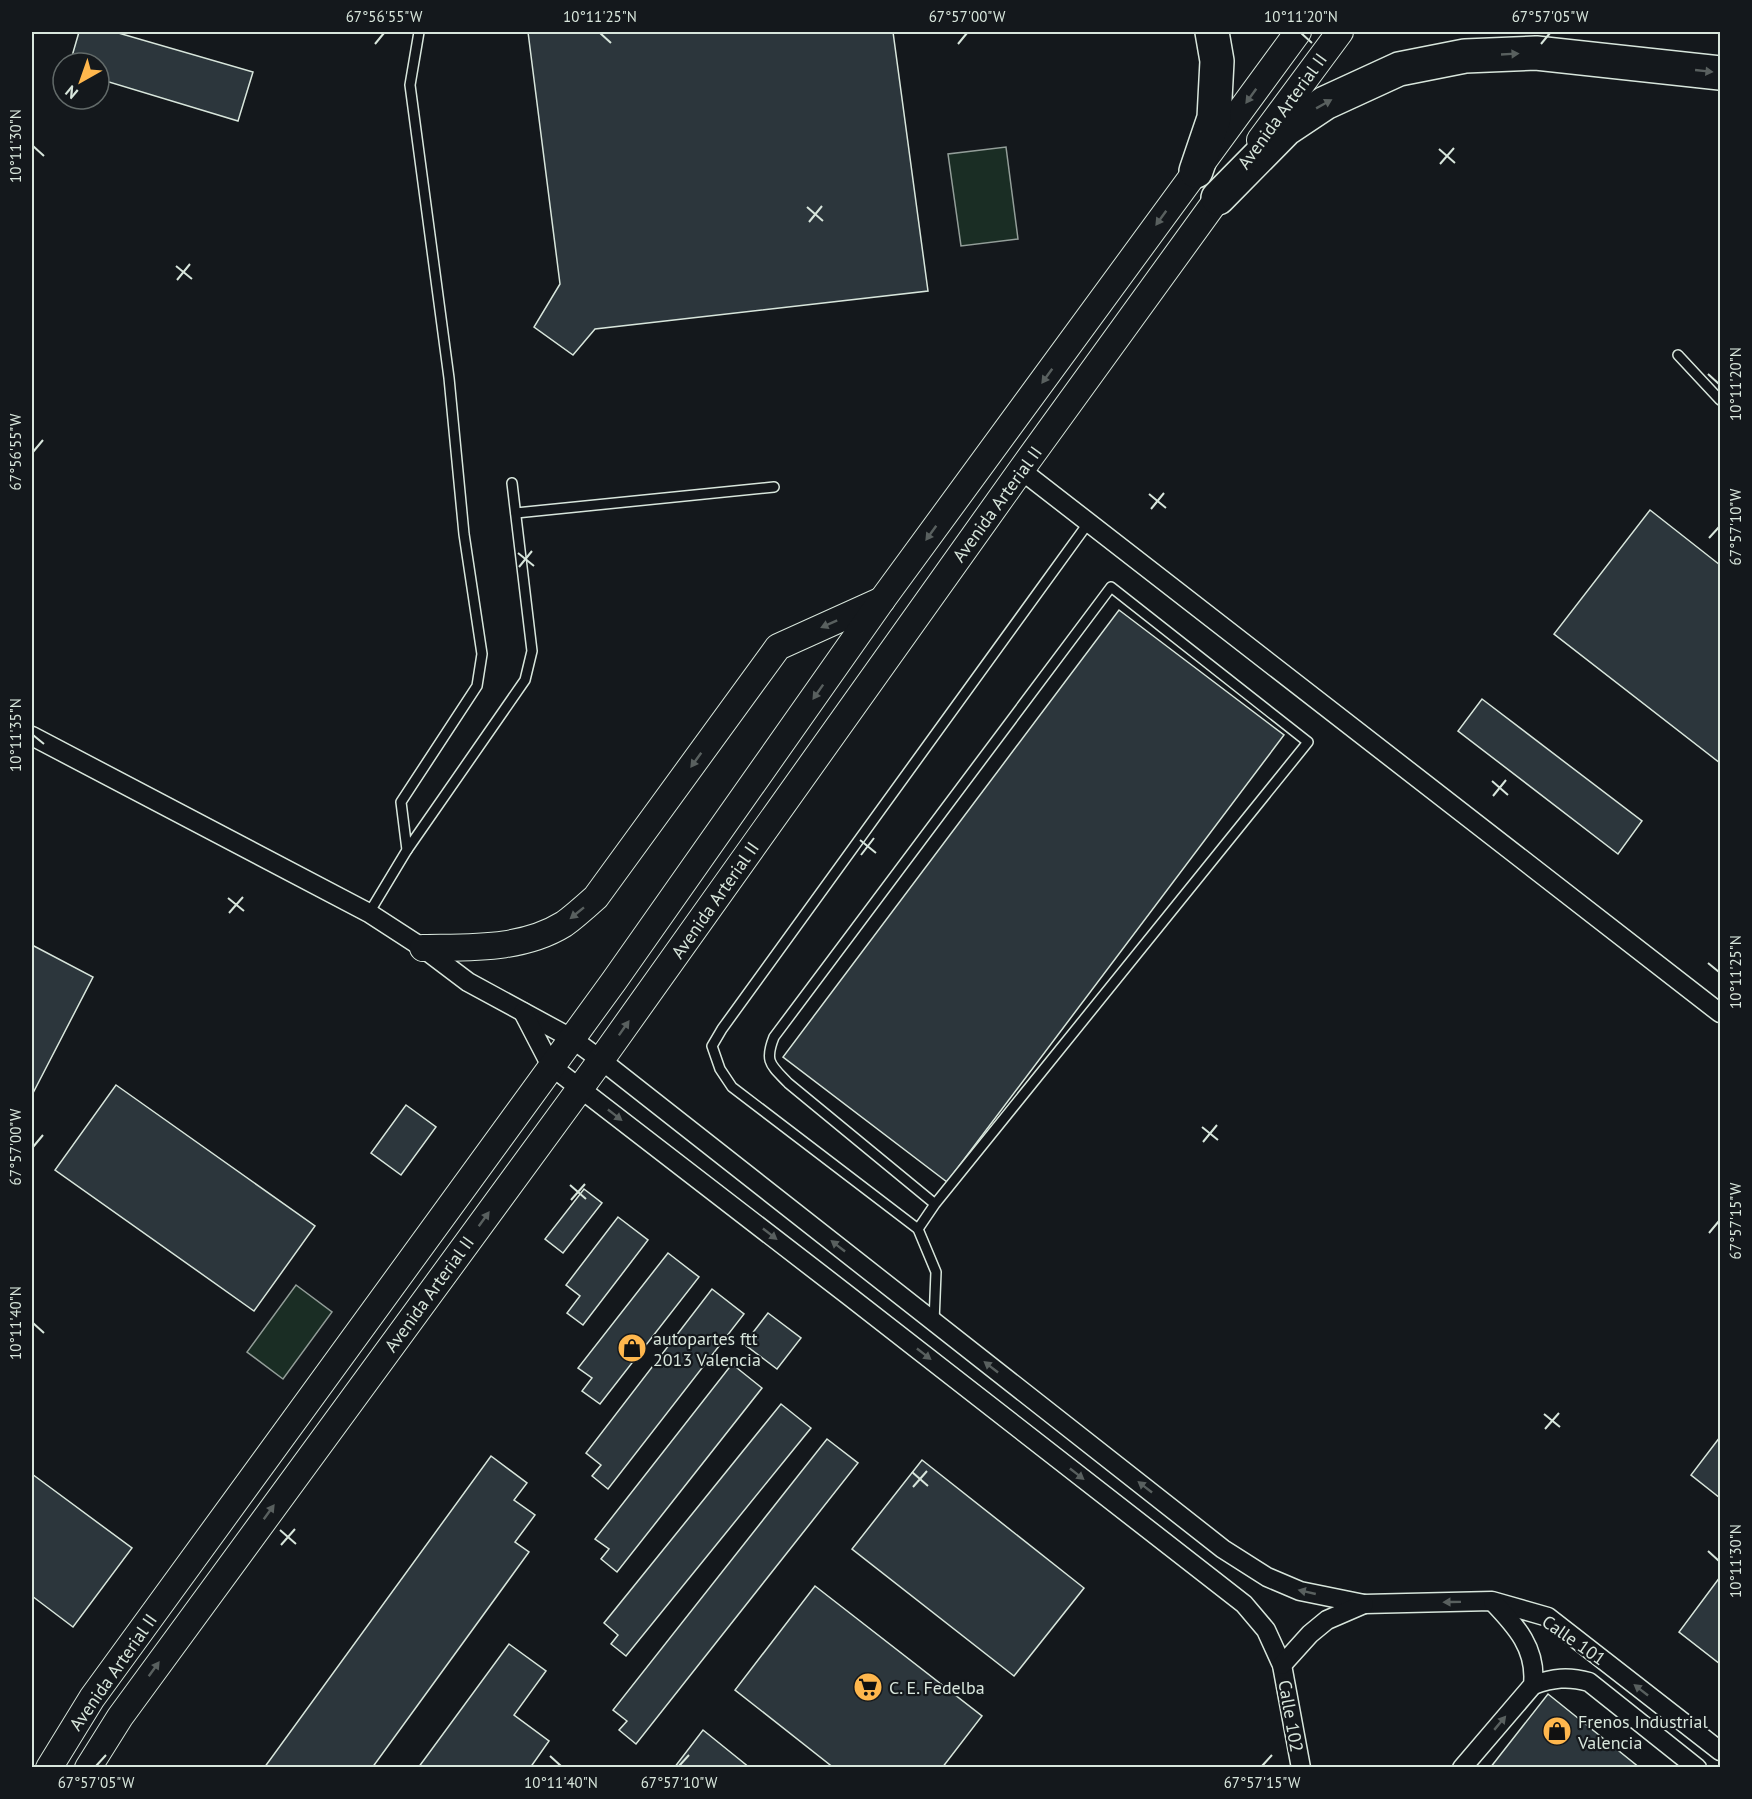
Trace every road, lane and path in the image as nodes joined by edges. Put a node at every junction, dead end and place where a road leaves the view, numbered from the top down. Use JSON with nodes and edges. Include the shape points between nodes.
{"nodes":[{"id":1,"x":419,"y":32,"type":"edge"},
{"id":2,"x":1212,"y":32,"type":"edge"},
{"id":3,"x":1298,"y":32,"type":"edge"},
{"id":4,"x":1340,"y":32,"type":"edge"},
{"id":5,"x":1720,"y":73,"type":"edge"},
{"id":6,"x":1196,"y":171,"type":"junction"},
{"id":7,"x":1218,"y":198,"type":"junction"},
{"id":8,"x":1678,"y":355,"type":"dead end"},
{"id":9,"x":1720,"y":400,"type":"edge"},
{"id":10,"x":1021,"y":470,"type":"junction"},
{"id":11,"x":512,"y":483,"type":"dead end"},
{"id":12,"x":774,"y":487,"type":"dead end"},
{"id":13,"x":516,"y":513,"type":"junction"},
{"id":14,"x":1089,"y":522,"type":"junction"},
{"id":15,"x":882,"y":600,"type":"junction"},
{"id":16,"x":32,"y":736,"type":"edge"},
{"id":17,"x":407,"y":850,"type":"junction"},
{"id":18,"x":369,"y":913,"type":"junction"},
{"id":19,"x":423,"y":948,"type":"junction"},
{"id":20,"x":523,"y":1012,"type":"junction"},
{"id":21,"x":1720,"y":1013,"type":"edge"},
{"id":22,"x":571,"y":1038,"type":"junction"},
{"id":23,"x":601,"y":1059,"type":"junction"},
{"id":24,"x":550,"y":1066,"type":"junction"},
{"id":25,"x":580,"y":1088,"type":"junction"},
{"id":26,"x":935,"y":1204,"type":"junction"},
{"id":27,"x":918,"y":1229,"type":"junction"},
{"id":28,"x":934,"y":1322,"type":"junction"},
{"id":29,"x":1492,"y":1601,"type":"junction"},
{"id":30,"x":1364,"y":1604,"type":"junction"},
{"id":31,"x":1282,"y":1665,"type":"junction"},
{"id":32,"x":1533,"y":1685,"type":"junction"},
{"id":33,"x":1720,"y":1751,"type":"edge"},
{"id":34,"x":49,"y":1767,"type":"edge"},
{"id":35,"x":88,"y":1767,"type":"edge"},
{"id":36,"x":1301,"y":1767,"type":"edge"},
{"id":37,"x":1462,"y":1767,"type":"edge"},
{"id":38,"x":1697,"y":1767,"type":"edge"}],
"edges":[{"from":1,"to":17,"type":"lane","via":[[410,85],[482,654],[477,686],[401,802]]},
{"from":2,"to":6,"type":"highway","via":[[1217,61],[1214,118]]},
{"from":3,"to":6,"type":"street","name":"Avenida Arterial II","one_way":true},
{"from":4,"to":7,"type":"street","name":"Avenida Arterial II"},
{"from":7,"to":5,"type":"highway","one_way":true,"via":[[1286,129],[1325,104],[1399,69],[1465,56],[1536,53]]},
{"from":6,"to":15,"type":"street","name":"Avenida Arterial II","one_way":true},
{"from":7,"to":10,"type":"street","name":"Avenida Arterial II"},
{"from":8,"to":9,"type":"lane"},
{"from":10,"to":14,"type":"street"},
{"from":23,"to":10,"type":"street","name":"Avenida Arterial II","one_way":true},
{"from":11,"to":13,"type":"lane"},
{"from":12,"to":13,"type":"lane"},
{"from":13,"to":17,"type":"lane","via":[[532,651],[525,680]]},
{"from":14,"to":21,"type":"street"},
{"from":14,"to":27,"type":"lane","via":[[712,1046],[732,1087]]},
{"from":15,"to":19,"type":"street","one_way":true,"via":[[778,647],[596,897],[564,924],[525,942]]},
{"from":15,"to":22,"type":"street","name":"Avenida Arterial II","one_way":true},
{"from":16,"to":18,"type":"street"},
{"from":17,"to":18,"type":"lane"},
{"from":18,"to":19,"type":"street"},
{"from":19,"to":20,"type":"street","via":[[468,982]]},
{"from":20,"to":22,"type":"street"},
{"from":20,"to":24,"type":"street"},
{"from":22,"to":23,"type":"street"},
{"from":22,"to":24,"type":"street","name":"Avenida Arterial II"},
{"from":23,"to":25,"type":"street","name":"Avenida Arterial II"},
{"from":28,"to":23,"type":"street","one_way":true},
{"from":24,"to":25,"type":"street","name":"Calle 102"},
{"from":24,"to":34,"type":"street","name":"Avenida Arterial II","via":[[92,1698]]},
{"from":25,"to":31,"type":"street","name":"Calle 102","one_way":true,"via":[[1244,1604],[1266,1630]]},
{"from":35,"to":25,"type":"street","name":"Avenida Arterial II","one_way":true,"via":[[120,1717]]},
{"from":26,"to":26,"type":"lane","via":[[788,1083],[771,1066],[768,1051],[774,1037],[1111,586],[1308,742]]},
{"from":26,"to":27,"type":"lane"},
{"from":27,"to":28,"type":"lane","via":[[936,1272]]},
{"from":30,"to":28,"type":"street","one_way":true,"via":[[1300,1591],[1267,1577],[1223,1549]]},
{"from":29,"to":30,"type":"street","name":"Calle 101","one_way":true},
{"from":29,"to":32,"type":"street","via":[[1518,1628],[1535,1668]]},
{"from":33,"to":29,"type":"street","name":"Calle 101","one_way":true,"via":[[1548,1617]]},
{"from":30,"to":31,"type":"street","via":[[1327,1620]]},
{"from":31,"to":36,"type":"street","name":"Calle 102"},
{"from":37,"to":32,"type":"street","one_way":true},
{"from":32,"to":38,"type":"street","name":"Calle 101","via":[[1553,1678],[1589,1682]]}]}
